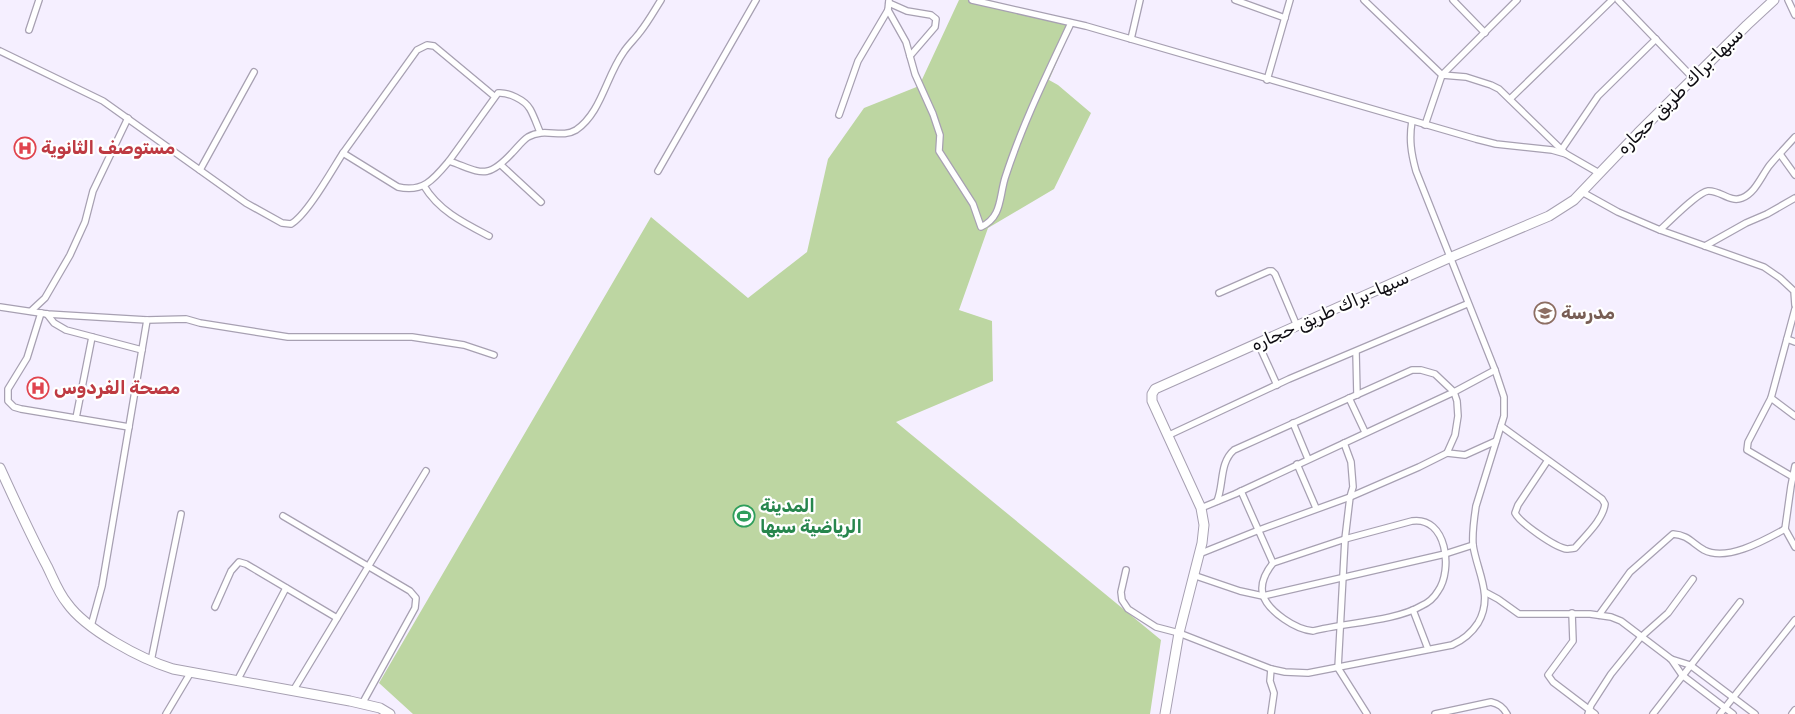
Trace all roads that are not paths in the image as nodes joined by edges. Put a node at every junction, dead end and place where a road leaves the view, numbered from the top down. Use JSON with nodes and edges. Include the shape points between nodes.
{"nodes":[{"id":1,"x":39,"y":0,"type":"edge"},
{"id":2,"x":661,"y":0,"type":"edge"},
{"id":3,"x":756,"y":0,"type":"edge"},
{"id":4,"x":972,"y":0,"type":"edge"},
{"id":5,"x":1140,"y":0,"type":"edge"},
{"id":6,"x":1235,"y":0,"type":"edge"},
{"id":7,"x":1290,"y":0,"type":"edge"},
{"id":8,"x":1364,"y":0,"type":"edge"},
{"id":9,"x":1453,"y":0,"type":"edge"},
{"id":10,"x":1517,"y":0,"type":"edge"},
{"id":11,"x":1612,"y":0,"type":"edge"},
{"id":12,"x":1618,"y":0,"type":"edge"},
{"id":13,"x":1766,"y":0,"type":"edge"},
{"id":14,"x":1774,"y":0,"type":"edge"},
{"id":15,"x":1788,"y":0,"type":"edge"},
{"id":16,"x":889,"y":2,"type":"edge"},
{"id":17,"x":888,"y":10,"type":"junction"},
{"id":18,"x":1760,"y":11,"type":"junction"},
{"id":19,"x":1795,"y":15,"type":"edge"},
{"id":20,"x":1285,"y":18,"type":"junction"},
{"id":21,"x":1070,"y":22,"type":"junction"},
{"id":22,"x":29,"y":30,"type":"dead end"},
{"id":23,"x":1485,"y":33,"type":"junction"},
{"id":24,"x":1131,"y":39,"type":"junction"},
{"id":25,"x":1656,"y":39,"type":"junction"},
{"id":26,"x":0,"y":51,"type":"edge"},
{"id":27,"x":910,"y":56,"type":"junction"},
{"id":28,"x":254,"y":72,"type":"dead end"},
{"id":29,"x":1442,"y":74,"type":"junction"},
{"id":30,"x":1693,"y":78,"type":"junction"},
{"id":31,"x":1267,"y":80,"type":"junction"},
{"id":32,"x":494,"y":96,"type":"junction"},
{"id":33,"x":1510,"y":99,"type":"junction"},
{"id":34,"x":839,"y":115,"type":"dead end"},
{"id":35,"x":128,"y":118,"type":"junction"},
{"id":36,"x":1412,"y":121,"type":"junction"},
{"id":37,"x":1425,"y":125,"type":"junction"},
{"id":38,"x":540,"y":132,"type":"junction"},
{"id":39,"x":1795,"y":137,"type":"edge"},
{"id":40,"x":1562,"y":149,"type":"junction"},
{"id":41,"x":343,"y":153,"type":"junction"},
{"id":42,"x":1566,"y":154,"type":"junction"},
{"id":43,"x":1780,"y":154,"type":"junction"},
{"id":44,"x":449,"y":160,"type":"junction"},
{"id":45,"x":501,"y":165,"type":"junction"},
{"id":46,"x":200,"y":170,"type":"junction"},
{"id":47,"x":658,"y":171,"type":"dead end"},
{"id":48,"x":1599,"y":173,"type":"junction"},
{"id":49,"x":1795,"y":175,"type":"edge"},
{"id":50,"x":424,"y":186,"type":"junction"},
{"id":51,"x":1582,"y":192,"type":"junction"},
{"id":52,"x":1795,"y":198,"type":"edge"},
{"id":53,"x":541,"y":202,"type":"dead end"},
{"id":54,"x":1660,"y":230,"type":"junction"},
{"id":55,"x":489,"y":236,"type":"dead end"},
{"id":56,"x":1705,"y":246,"type":"junction"},
{"id":57,"x":1449,"y":258,"type":"junction"},
{"id":58,"x":1219,"y":293,"type":"dead end"},
{"id":59,"x":1467,"y":304,"type":"junction"},
{"id":60,"x":1795,"y":305,"type":"edge"},
{"id":61,"x":0,"y":307,"type":"edge"},
{"id":62,"x":1795,"y":309,"type":"edge"},
{"id":63,"x":31,"y":311,"type":"junction"},
{"id":64,"x":44,"y":314,"type":"junction"},
{"id":65,"x":147,"y":320,"type":"junction"},
{"id":66,"x":1297,"y":326,"type":"junction"},
{"id":67,"x":92,"y":337,"type":"junction"},
{"id":68,"x":1787,"y":339,"type":"junction"},
{"id":69,"x":1258,"y":342,"type":"junction"},
{"id":70,"x":1795,"y":342,"type":"edge"},
{"id":71,"x":142,"y":350,"type":"junction"},
{"id":72,"x":1356,"y":352,"type":"junction"},
{"id":73,"x":494,"y":355,"type":"dead end"},
{"id":74,"x":1495,"y":370,"type":"junction"},
{"id":75,"x":1277,"y":385,"type":"junction"},
{"id":76,"x":1454,"y":392,"type":"junction"},
{"id":77,"x":1357,"y":394,"type":"junction"},
{"id":78,"x":1349,"y":398,"type":"junction"},
{"id":79,"x":1770,"y":398,"type":"junction"},
{"id":80,"x":1795,"y":416,"type":"edge"},
{"id":81,"x":76,"y":418,"type":"junction"},
{"id":82,"x":1293,"y":423,"type":"junction"},
{"id":83,"x":1500,"y":426,"type":"junction"},
{"id":84,"x":129,"y":427,"type":"junction"},
{"id":85,"x":1365,"y":432,"type":"junction"},
{"id":86,"x":1167,"y":436,"type":"junction"},
{"id":87,"x":1496,"y":441,"type":"junction"},
{"id":88,"x":1344,"y":443,"type":"junction"},
{"id":89,"x":1447,"y":453,"type":"junction"},
{"id":90,"x":1308,"y":459,"type":"junction"},
{"id":91,"x":1548,"y":460,"type":"junction"},
{"id":92,"x":1297,"y":464,"type":"junction"},
{"id":93,"x":1795,"y":466,"type":"edge"},
{"id":94,"x":0,"y":468,"type":"edge"},
{"id":95,"x":426,"y":471,"type":"dead end"},
{"id":96,"x":1792,"y":477,"type":"junction"},
{"id":97,"x":1241,"y":491,"type":"junction"},
{"id":98,"x":1350,"y":496,"type":"junction"},
{"id":99,"x":1217,"y":501,"type":"junction"},
{"id":100,"x":1200,"y":508,"type":"junction"},
{"id":101,"x":1316,"y":508,"type":"junction"},
{"id":102,"x":181,"y":514,"type":"dead end"},
{"id":103,"x":283,"y":516,"type":"dead end"},
{"id":104,"x":1785,"y":529,"type":"junction"},
{"id":105,"x":1259,"y":530,"type":"junction"},
{"id":106,"x":1345,"y":539,"type":"junction"},
{"id":107,"x":1473,"y":545,"type":"junction"},
{"id":108,"x":1795,"y":547,"type":"edge"},
{"id":109,"x":1199,"y":554,"type":"junction"},
{"id":110,"x":1445,"y":554,"type":"junction"},
{"id":111,"x":1273,"y":563,"type":"junction"},
{"id":112,"x":368,"y":566,"type":"junction"},
{"id":113,"x":1126,"y":570,"type":"dead end"},
{"id":114,"x":1193,"y":574,"type":"junction"},
{"id":115,"x":1344,"y":577,"type":"junction"},
{"id":116,"x":1693,"y":579,"type":"dead end"},
{"id":117,"x":286,"y":588,"type":"junction"},
{"id":118,"x":1485,"y":592,"type":"junction"},
{"id":119,"x":1263,"y":596,"type":"junction"},
{"id":120,"x":1740,"y":602,"type":"dead end"},
{"id":121,"x":215,"y":607,"type":"dead end"},
{"id":122,"x":1413,"y":610,"type":"junction"},
{"id":123,"x":1572,"y":613,"type":"junction"},
{"id":124,"x":1599,"y":615,"type":"junction"},
{"id":125,"x":338,"y":618,"type":"junction"},
{"id":126,"x":1795,"y":620,"type":"edge"},
{"id":127,"x":1342,"y":625,"type":"junction"},
{"id":128,"x":91,"y":626,"type":"junction"},
{"id":129,"x":1179,"y":633,"type":"junction"},
{"id":130,"x":1641,"y":636,"type":"junction"},
{"id":131,"x":1428,"y":649,"type":"junction"},
{"id":132,"x":1671,"y":659,"type":"junction"},
{"id":133,"x":151,"y":661,"type":"junction"},
{"id":134,"x":1690,"y":665,"type":"junction"},
{"id":135,"x":1338,"y":668,"type":"junction"},
{"id":136,"x":1271,"y":669,"type":"junction"},
{"id":137,"x":191,"y":672,"type":"junction"},
{"id":138,"x":1682,"y":675,"type":"junction"},
{"id":139,"x":237,"y":681,"type":"junction"},
{"id":140,"x":293,"y":691,"type":"junction"},
{"id":141,"x":1733,"y":697,"type":"junction"},
{"id":142,"x":362,"y":704,"type":"junction"},
{"id":143,"x":1725,"y":708,"type":"junction"},
{"id":144,"x":1795,"y":710,"type":"edge"},
{"id":145,"x":1588,"y":712,"type":"edge"},
{"id":146,"x":166,"y":714,"type":"edge"},
{"id":147,"x":390,"y":714,"type":"edge"},
{"id":148,"x":1165,"y":714,"type":"edge"},
{"id":149,"x":1271,"y":714,"type":"edge"},
{"id":150,"x":1367,"y":714,"type":"edge"},
{"id":151,"x":1435,"y":714,"type":"edge"},
{"id":152,"x":1507,"y":714,"type":"edge"},
{"id":153,"x":1595,"y":714,"type":"edge"},
{"id":154,"x":1653,"y":714,"type":"edge"},
{"id":155,"x":1720,"y":714,"type":"edge"},
{"id":156,"x":1733,"y":714,"type":"edge"},
{"id":157,"x":1755,"y":714,"type":"edge"},
{"id":158,"x":1792,"y":714,"type":"edge"}],
"edges":[{"from":1,"to":22,"type":"street"},
{"from":2,"to":38,"type":"street","via":[[624,52],[588,118],[572,132]]},
{"from":3,"to":47,"type":"street"},
{"from":4,"to":21,"type":"street"},
{"from":5,"to":24,"type":"street"},
{"from":6,"to":20,"type":"street"},
{"from":7,"to":20,"type":"street"},
{"from":8,"to":29,"type":"street"},
{"from":9,"to":23,"type":"street"},
{"from":10,"to":23,"type":"street"},
{"from":11,"to":33,"type":"street"},
{"from":12,"to":25,"type":"street"},
{"from":13,"to":18,"type":"main road","name":"سبها-براك طريق حجاره"},
{"from":14,"to":18,"type":"main road","name":"سبها-براك طريق حجاره"},
{"from":15,"to":19,"type":"street"},
{"from":16,"to":17,"type":"street"},
{"from":16,"to":27,"type":"street","via":[[936,19],[935,27]]},
{"from":17,"to":27,"type":"street"},
{"from":17,"to":34,"type":"street","via":[[858,60]]},
{"from":18,"to":30,"type":"main road","name":"سبها-براك طريق حجاره"},
{"from":20,"to":31,"type":"street"},
{"from":21,"to":24,"type":"street"},
{"from":21,"to":27,"type":"street","via":[[1017,144],[1004,181],[1000,205],[990,222],[981,227],[973,204],[939,151],[940,135]]},
{"from":23,"to":29,"type":"street"},
{"from":24,"to":31,"type":"street"},
{"from":25,"to":30,"type":"street"},
{"from":25,"to":40,"type":"street","via":[[1598,96]]},
{"from":26,"to":35,"type":"street","via":[[103,101]]},
{"from":28,"to":46,"type":"street"},
{"from":29,"to":33,"type":"street","via":[[1481,81]]},
{"from":29,"to":37,"type":"street"},
{"from":30,"to":48,"type":"main road","name":"سبها-براك طريق حجاره"},
{"from":31,"to":36,"type":"street"},
{"from":32,"to":38,"type":"street","via":[[504,93],[527,105]]},
{"from":32,"to":41,"type":"street","via":[[434,46],[423,46]]},
{"from":32,"to":44,"type":"street"},
{"from":33,"to":40,"type":"street"},
{"from":35,"to":46,"type":"street"},
{"from":35,"to":63,"type":"street","via":[[93,191],[85,222],[70,255],[45,298]]},
{"from":36,"to":37,"type":"street"},
{"from":36,"to":57,"type":"street","via":[[1411,154]]},
{"from":37,"to":42,"type":"street","via":[[1496,144],[1546,148]]},
{"from":38,"to":45,"type":"street","via":[[527,138]]},
{"from":39,"to":43,"type":"street"},
{"from":40,"to":42,"type":"street"},
{"from":41,"to":46,"type":"street","via":[[310,204],[291,224],[266,215]]},
{"from":41,"to":50,"type":"street","via":[[398,187],[408,190]]},
{"from":42,"to":48,"type":"street"},
{"from":43,"to":49,"type":"street"},
{"from":43,"to":54,"type":"street","via":[[1744,198],[1734,199],[1708,191]]},
{"from":44,"to":45,"type":"street","via":[[485,173]]},
{"from":44,"to":50,"type":"street"},
{"from":45,"to":53,"type":"street"},
{"from":48,"to":51,"type":"main road","name":"سبها-براك طريق حجاره"},
{"from":50,"to":55,"type":"street","via":[[442,209]]},
{"from":51,"to":54,"type":"street"},
{"from":51,"to":57,"type":"main road","name":"سبها-براك طريق حجاره","via":[[1549,216]]},
{"from":52,"to":56,"type":"street"},
{"from":54,"to":56,"type":"street"},
{"from":56,"to":60,"type":"street","via":[[1764,267],[1794,291]]},
{"from":57,"to":59,"type":"street"},
{"from":57,"to":66,"type":"main road","name":"سبها-براك طريق حجاره"},
{"from":58,"to":66,"type":"street","via":[[1272,271]]},
{"from":59,"to":72,"type":"street"},
{"from":59,"to":74,"type":"street"},
{"from":61,"to":63,"type":"street"},
{"from":62,"to":68,"type":"street"},
{"from":63,"to":64,"type":"street"},
{"from":64,"to":65,"type":"street"},
{"from":64,"to":67,"type":"street","via":[[62,329]]},
{"from":64,"to":81,"type":"street","via":[[27,358],[8,389],[8,401],[20,409]]},
{"from":65,"to":71,"type":"street"},
{"from":65,"to":73,"type":"street","via":[[186,319],[288,337],[412,337],[464,345]]},
{"from":66,"to":69,"type":"main road","name":"سبها-براك طريق حجاره"},
{"from":67,"to":71,"type":"street"},
{"from":67,"to":81,"type":"street"},
{"from":68,"to":70,"type":"street"},
{"from":68,"to":79,"type":"street"},
{"from":69,"to":75,"type":"street"},
{"from":69,"to":86,"type":"main road","name":"سبها-براك طريق حجاره","via":[[1155,388],[1152,401]]},
{"from":71,"to":84,"type":"street"},
{"from":72,"to":75,"type":"street"},
{"from":72,"to":77,"type":"street"},
{"from":74,"to":76,"type":"street"},
{"from":74,"to":83,"type":"street","via":[[1505,404]]},
{"from":75,"to":86,"type":"street"},
{"from":76,"to":77,"type":"street","via":[[1435,374],[1416,370]]},
{"from":76,"to":85,"type":"street"},
{"from":76,"to":89,"type":"street","via":[[1458,416],[1455,435]]},
{"from":77,"to":78,"type":"street"},
{"from":78,"to":82,"type":"street"},
{"from":78,"to":85,"type":"street"},
{"from":79,"to":80,"type":"street"},
{"from":79,"to":96,"type":"street","via":[[1747,450]]},
{"from":81,"to":84,"type":"street"},
{"from":82,"to":90,"type":"street"},
{"from":82,"to":99,"type":"street","via":[[1232,451],[1224,466]]},
{"from":83,"to":87,"type":"street"},
{"from":83,"to":91,"type":"street"},
{"from":84,"to":128,"type":"street","via":[[102,586]]},
{"from":85,"to":88,"type":"street"},
{"from":86,"to":100,"type":"main road","name":"سبها-براك طريق حجاره"},
{"from":87,"to":89,"type":"street","via":[[1463,455]]},
{"from":87,"to":107,"type":"street","via":[[1476,506]]},
{"from":88,"to":90,"type":"street"},
{"from":88,"to":98,"type":"street","via":[[1352,467]]},
{"from":89,"to":98,"type":"street"},
{"from":90,"to":92,"type":"street"},
{"from":91,"to":91,"type":"street","via":[[1515,513],[1538,534],[1568,549],[1575,548],[1598,519],[1605,504]]},
{"from":92,"to":97,"type":"street"},
{"from":92,"to":101,"type":"street"},
{"from":93,"to":96,"type":"street"},
{"from":94,"to":128,"type":"main road","via":[[66,602]]},
{"from":95,"to":112,"type":"street"},
{"from":96,"to":104,"type":"street"},
{"from":97,"to":99,"type":"street"},
{"from":97,"to":105,"type":"street"},
{"from":98,"to":101,"type":"street"},
{"from":98,"to":106,"type":"street"},
{"from":99,"to":100,"type":"street"},
{"from":100,"to":109,"type":"main road","name":"سبها-براك طريق حجاره","via":[[1204,525]]},
{"from":101,"to":105,"type":"street"},
{"from":102,"to":133,"type":"street"},
{"from":103,"to":112,"type":"street"},
{"from":104,"to":108,"type":"street"},
{"from":104,"to":124,"type":"street","via":[[1758,544],[1726,553],[1706,551],[1683,535],[1673,534],[1630,572]]},
{"from":105,"to":109,"type":"street"},
{"from":105,"to":111,"type":"street"},
{"from":106,"to":110,"type":"street","via":[[1421,521],[1435,529]]},
{"from":106,"to":111,"type":"street"},
{"from":106,"to":115,"type":"street"},
{"from":107,"to":110,"type":"street"},
{"from":107,"to":118,"type":"street"},
{"from":109,"to":114,"type":"main road","name":"سبها-براك طريق حجاره"},
{"from":110,"to":115,"type":"street"},
{"from":110,"to":122,"type":"street","via":[[1444,576],[1439,591]]},
{"from":111,"to":119,"type":"street","via":[[1262,586]]},
{"from":112,"to":125,"type":"street"},
{"from":112,"to":142,"type":"street","via":[[410,591],[416,602]]},
{"from":113,"to":129,"type":"street","via":[[1121,592],[1128,609],[1156,627]]},
{"from":114,"to":119,"type":"street"},
{"from":114,"to":129,"type":"main road","name":"سبها-براك طريق حجاره"},
{"from":115,"to":119,"type":"street"},
{"from":115,"to":127,"type":"street"},
{"from":116,"to":130,"type":"street","via":[[1668,613]]},
{"from":117,"to":121,"type":"street","via":[[239,562],[231,571]]},
{"from":117,"to":125,"type":"street"},
{"from":117,"to":139,"type":"street"},
{"from":118,"to":123,"type":"street","via":[[1519,614]]},
{"from":118,"to":131,"type":"street","via":[[1482,615],[1467,637],[1452,645]]},
{"from":119,"to":127,"type":"street","via":[[1273,611],[1300,629],[1313,631]]},
{"from":120,"to":134,"type":"street"},
{"from":122,"to":127,"type":"street"},
{"from":122,"to":131,"type":"street"},
{"from":123,"to":124,"type":"street"},
{"from":123,"to":145,"type":"street","via":[[1573,641],[1548,675]]},
{"from":124,"to":130,"type":"street","via":[[1621,621]]},
{"from":125,"to":140,"type":"street"},
{"from":126,"to":141,"type":"street"},
{"from":127,"to":135,"type":"street"},
{"from":128,"to":133,"type":"main road"},
{"from":129,"to":136,"type":"street"},
{"from":129,"to":148,"type":"main road","name":"سبها-براك طريق حجاره"},
{"from":130,"to":132,"type":"street"},
{"from":130,"to":145,"type":"street","via":[[1611,674]]},
{"from":131,"to":135,"type":"street"},
{"from":132,"to":134,"type":"street"},
{"from":132,"to":138,"type":"street"},
{"from":133,"to":137,"type":"main road"},
{"from":134,"to":138,"type":"street"},
{"from":134,"to":141,"type":"street"},
{"from":135,"to":136,"type":"street","via":[[1297,673]]},
{"from":135,"to":150,"type":"street"},
{"from":136,"to":149,"type":"street","via":[[1270,682],[1274,693]]},
{"from":137,"to":139,"type":"main road"},
{"from":137,"to":146,"type":"street"},
{"from":138,"to":143,"type":"street"},
{"from":138,"to":154,"type":"street"},
{"from":139,"to":140,"type":"main road"},
{"from":140,"to":142,"type":"main road"},
{"from":141,"to":143,"type":"street"},
{"from":141,"to":157,"type":"street"},
{"from":142,"to":147,"type":"main road"},
{"from":143,"to":155,"type":"street"},
{"from":143,"to":156,"type":"street"},
{"from":144,"to":158,"type":"street"},
{"from":145,"to":153,"type":"street"},
{"from":151,"to":152,"type":"street","via":[[1491,702],[1503,707]]}]}
